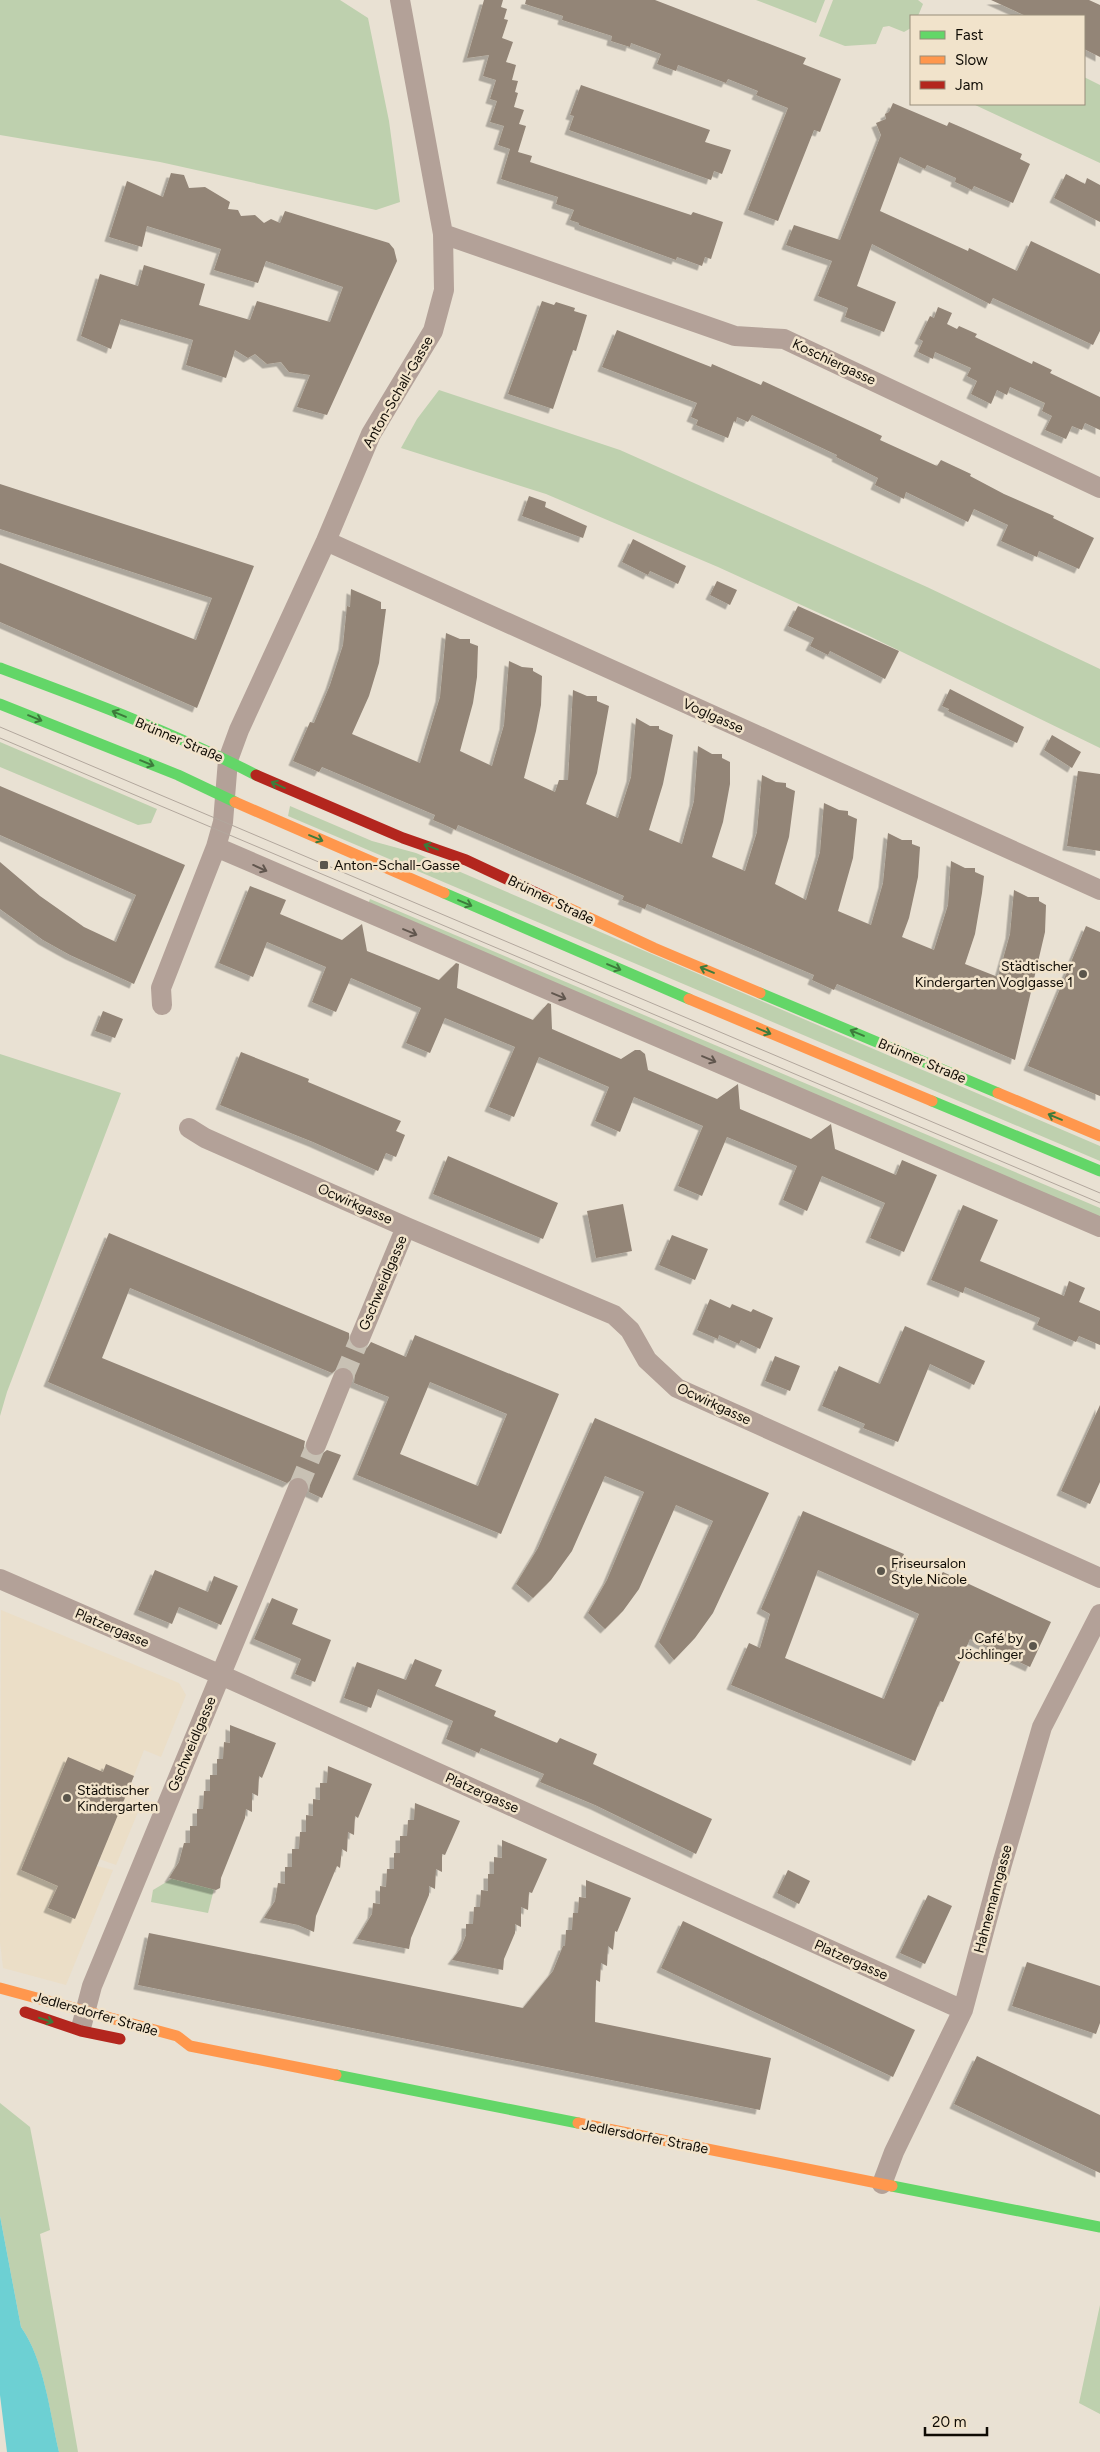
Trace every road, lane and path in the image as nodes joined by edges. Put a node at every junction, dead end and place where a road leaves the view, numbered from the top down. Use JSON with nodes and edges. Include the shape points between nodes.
{"nodes":[{"id":1,"x":400,"y":0,"type":"edge"},
{"id":2,"x":443,"y":234,"type":"junction"},
{"id":3,"x":1100,"y":488,"type":"edge"},
{"id":4,"x":326,"y":541,"type":"junction"},
{"id":5,"x":0,"y":668,"type":"edge"},
{"id":6,"x":0,"y":704,"type":"edge"},
{"id":7,"x":228,"y":760,"type":"junction"},
{"id":8,"x":224,"y":797,"type":"junction"},
{"id":9,"x":216,"y":847,"type":"junction"},
{"id":10,"x":1100,"y":890,"type":"edge"},
{"id":11,"x":162,"y":1005,"type":"dead end"},
{"id":12,"x":188,"y":1128,"type":"dead end"},
{"id":13,"x":1100,"y":1136,"type":"edge"},
{"id":14,"x":1100,"y":1171,"type":"edge"},
{"id":15,"x":1100,"y":1227,"type":"edge"},
{"id":16,"x":406,"y":1228,"type":"junction"},
{"id":17,"x":360,"y":1338,"type":"tunnel mouth"},
{"id":18,"x":343,"y":1378,"type":"tunnel mouth"},
{"id":19,"x":316,"y":1445,"type":"tunnel mouth"},
{"id":20,"x":298,"y":1488,"type":"tunnel mouth"},
{"id":21,"x":1100,"y":1578,"type":"edge"},
{"id":22,"x":0,"y":1579,"type":"edge"},
{"id":23,"x":1100,"y":1614,"type":"edge"},
{"id":24,"x":221,"y":1675,"type":"junction"},
{"id":25,"x":0,"y":1988,"type":"edge"},
{"id":26,"x":12,"y":2008,"type":"dead end"},
{"id":27,"x":963,"y":2010,"type":"junction"},
{"id":28,"x":83,"y":2021,"type":"junction"},
{"id":29,"x":127,"y":2040,"type":"dead end"},
{"id":30,"x":190,"y":2046,"type":"junction"},
{"id":31,"x":174,"y":2050,"type":"dead end"},
{"id":32,"x":882,"y":2184,"type":"junction"},
{"id":33,"x":1100,"y":2227,"type":"edge"}],
"edges":[{"from":1,"to":2,"type":"street","name":"Anton-Schall-Gasse"},
{"from":2,"to":3,"type":"street","name":"Koschiergasse","via":[[735,336],[784,339]]},
{"from":2,"to":4,"type":"street","name":"Anton-Schall-Gasse","via":[[444,290],[433,331],[371,434]]},
{"from":4,"to":7,"type":"street","name":"Anton-Schall-Gasse","via":[[238,730]]},
{"from":4,"to":10,"type":"street","name":"Voglgasse"},
{"from":7,"to":5,"type":"main road","name":"Brünner Straße","one_way":true,"via":[[62,690]]},
{"from":6,"to":8,"type":"main road","one_way":true},
{"from":7,"to":8,"type":"street","name":"Anton-Schall-Gasse"},
{"from":13,"to":7,"type":"main road","name":"Brünner Straße","one_way":true,"via":[[654,948],[466,860],[403,838],[284,788]]},
{"from":8,"to":9,"type":"street","via":[[223,822]]},
{"from":8,"to":14,"type":"main road","one_way":true,"via":[[706,1006]]},
{"from":9,"to":11,"type":"street","via":[[161,988]]},
{"from":9,"to":15,"type":"street","one_way":true},
{"from":12,"to":16,"type":"street","name":"Ocwirkgasse"},
{"from":16,"to":17,"type":"street","name":"Gschweidlgasse"},
{"from":16,"to":21,"type":"street","name":"Ocwirkgasse","via":[[614,1315],[630,1330],[647,1360],[677,1388]]},
{"from":18,"to":19,"type":"street"},
{"from":20,"to":24,"type":"street","name":"Gschweidlgasse"},
{"from":22,"to":24,"type":"street","name":"Platzergasse"},
{"from":23,"to":27,"type":"street","name":"Hahnemanngasse","via":[[1042,1727]]},
{"from":24,"to":27,"type":"street","name":"Platzergasse"},
{"from":24,"to":28,"type":"street","name":"Gschweidlgasse","via":[[96,1977]]},
{"from":25,"to":28,"type":"main road","name":"Jedlersdorfer Straße"},
{"from":26,"to":28,"type":"main road","name":"Jedlersdorfer Straße","one_way":true},
{"from":27,"to":32,"type":"street","name":"Hahnemanngasse","via":[[894,2152]]},
{"from":28,"to":29,"type":"main road","name":"Jedlersdorfer Straße"},
{"from":28,"to":30,"type":"main road","name":"Jedlersdorfer Straße","via":[[177,2036]]},
{"from":30,"to":31,"type":"main road","name":"Jedlersdorfer Straße"},
{"from":30,"to":32,"type":"main road","name":"Jedlersdorfer Straße"},
{"from":32,"to":33,"type":"main road","name":"Jedlersdorfer Straße"}]}
